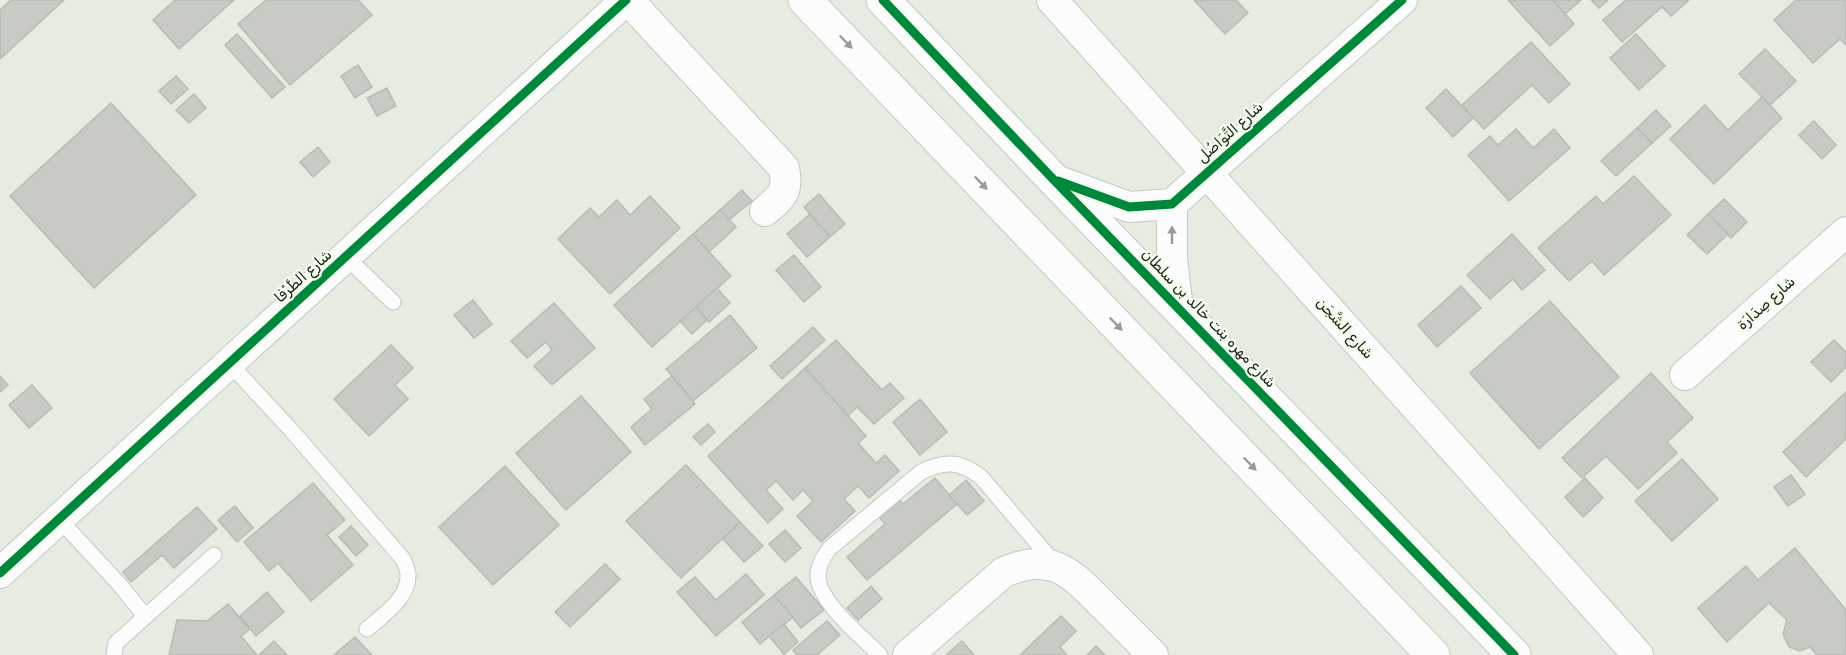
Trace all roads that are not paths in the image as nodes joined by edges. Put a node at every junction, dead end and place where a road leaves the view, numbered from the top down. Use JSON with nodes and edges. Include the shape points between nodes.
{"nodes":[{"id":1,"x":627,"y":0,"type":"edge"},
{"id":2,"x":805,"y":0,"type":"edge"},
{"id":3,"x":883,"y":0,"type":"edge"},
{"id":4,"x":1052,"y":0,"type":"edge"},
{"id":5,"x":1402,"y":0,"type":"edge"},
{"id":6,"x":1206,"y":173,"type":"junction"},
{"id":7,"x":1053,"y":179,"type":"junction"},
{"id":8,"x":1172,"y":204,"type":"junction"},
{"id":9,"x":765,"y":211,"type":"dead end"},
{"id":10,"x":1846,"y":232,"type":"edge"},
{"id":11,"x":346,"y":257,"type":"junction"},
{"id":12,"x":393,"y":302,"type":"dead end"},
{"id":13,"x":1178,"y":308,"type":"junction"},
{"id":14,"x":230,"y":363,"type":"junction"},
{"id":15,"x":1685,"y":375,"type":"dead end"},
{"id":16,"x":59,"y":519,"type":"junction"},
{"id":17,"x":214,"y":555,"type":"dead end"},
{"id":18,"x":1058,"y":568,"type":"junction"},
{"id":19,"x":0,"y":573,"type":"edge"},
{"id":20,"x":145,"y":616,"type":"junction"},
{"id":21,"x":367,"y":629,"type":"dead end"},
{"id":22,"x":114,"y":655,"type":"edge"},
{"id":23,"x":880,"y":655,"type":"edge"},
{"id":24,"x":908,"y":655,"type":"edge"},
{"id":25,"x":1153,"y":655,"type":"edge"},
{"id":26,"x":1433,"y":655,"type":"edge"},
{"id":27,"x":1514,"y":655,"type":"edge"},
{"id":28,"x":1638,"y":655,"type":"edge"}],
"edges":[{"from":1,"to":9,"type":"street","name":"شارع الطَّرْفا","via":[[784,168],[784,194]]},
{"from":1,"to":11,"type":"street","name":"شارع الطَّرْفا"},
{"from":2,"to":26,"type":"street","one_way":true},
{"from":3,"to":7,"type":"street","name":"شارع مهره بنت خالد بن سلطان"},
{"from":4,"to":6,"type":"street","name":"شارع الشَّجَن"},
{"from":5,"to":6,"type":"street","name":"شارع التَّوَاصُل"},
{"from":6,"to":8,"type":"street","name":"شارع التَّوَاصُل"},
{"from":6,"to":28,"type":"street","name":"شارع الشَّجَن"},
{"from":7,"to":8,"type":"street","via":[[1130,207]]},
{"from":7,"to":13,"type":"street","name":"شارع مهره بنت خالد بن سلطان"},
{"from":13,"to":8,"type":"street","one_way":true,"via":[[1172,259]]},
{"from":10,"to":15,"type":"street","name":"شارع صِدَارَة"},
{"from":11,"to":12,"type":"lane"},
{"from":11,"to":14,"type":"street","name":"شارع الطَّرْفا"},
{"from":13,"to":27,"type":"street","name":"شارع مهره بنت خالد بن سلطان"},
{"from":14,"to":16,"type":"street","name":"شارع الطَّرْفا"},
{"from":14,"to":21,"type":"lane","via":[[404,559],[408,573],[406,589],[398,602]]},
{"from":16,"to":19,"type":"street","name":"شارع الطَّرْفا"},
{"from":16,"to":20,"type":"lane"},
{"from":17,"to":20,"type":"lane"},
{"from":18,"to":23,"type":"lane","via":[[975,472],[952,463],[936,464],[921,472],[830,548],[822,560],[818,574],[827,601]]},
{"from":18,"to":24,"type":"street","via":[[1035,563],[1004,572]]},
{"from":18,"to":25,"type":"street","via":[[1078,580]]},
{"from":20,"to":22,"type":"lane","via":[[116,643]]}]}
